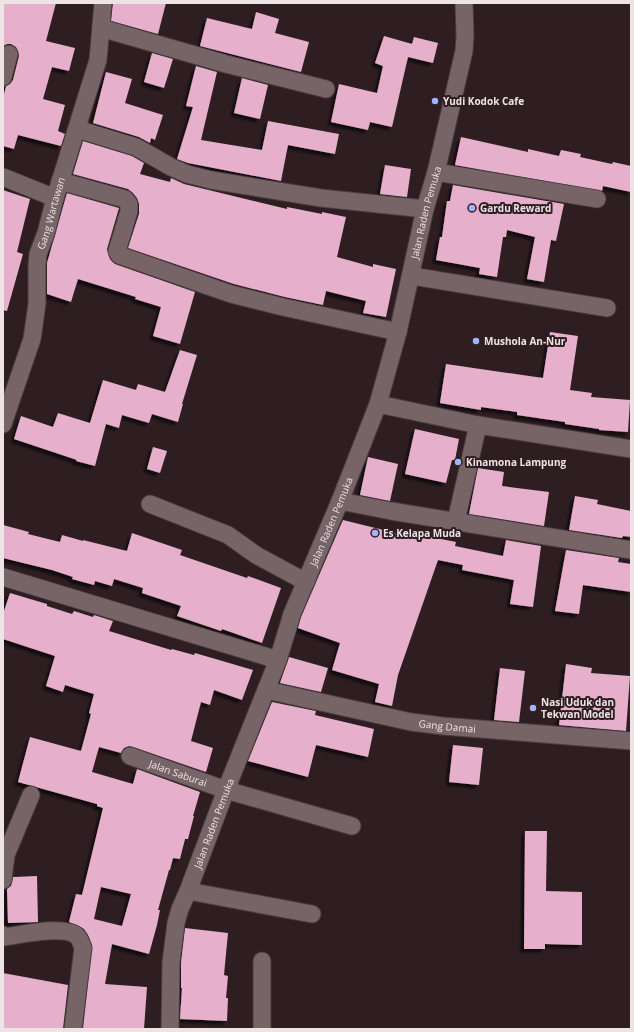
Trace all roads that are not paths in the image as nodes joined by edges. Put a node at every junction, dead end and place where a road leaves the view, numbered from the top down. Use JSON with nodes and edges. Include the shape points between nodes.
{"nodes":[{"id":1,"x":103,"y":3,"type":"edge"},
{"id":2,"x":464,"y":3,"type":"edge"},
{"id":3,"x":101,"y":28,"type":"junction"},
{"id":4,"x":9,"y":54,"type":"dead end"},
{"id":5,"x":3,"y":77,"type":"edge"},
{"id":6,"x":326,"y":89,"type":"dead end"},
{"id":7,"x":77,"y":129,"type":"junction"},
{"id":8,"x":436,"y":172,"type":"junction"},
{"id":9,"x":3,"y":177,"type":"edge"},
{"id":10,"x":60,"y":181,"type":"junction"},
{"id":11,"x":54,"y":198,"type":"junction"},
{"id":12,"x":597,"y":199,"type":"dead end"},
{"id":13,"x":425,"y":209,"type":"junction"},
{"id":14,"x":412,"y":276,"type":"junction"},
{"id":15,"x":607,"y":308,"type":"dead end"},
{"id":16,"x":398,"y":332,"type":"junction"},
{"id":17,"x":10,"y":382,"type":"edge"},
{"id":18,"x":378,"y":404,"type":"junction"},
{"id":19,"x":3,"y":424,"type":"edge"},
{"id":20,"x":478,"y":425,"type":"junction"},
{"id":21,"x":631,"y":449,"type":"edge"},
{"id":22,"x":340,"y":501,"type":"junction"},
{"id":23,"x":150,"y":504,"type":"dead end"},
{"id":24,"x":456,"y":521,"type":"junction"},
{"id":25,"x":631,"y":550,"type":"edge"},
{"id":26,"x":3,"y":578,"type":"edge"},
{"id":27,"x":306,"y":582,"type":"junction"},
{"id":28,"x":278,"y":660,"type":"junction"},
{"id":29,"x":266,"y":690,"type":"junction"},
{"id":30,"x":631,"y":742,"type":"edge"},
{"id":31,"x":130,"y":756,"type":"dead end"},
{"id":32,"x":226,"y":790,"type":"junction"},
{"id":33,"x":31,"y":795,"type":"dead end"},
{"id":34,"x":352,"y":826,"type":"dead end"},
{"id":35,"x":3,"y":880,"type":"edge"},
{"id":36,"x":188,"y":891,"type":"junction"},
{"id":37,"x":312,"y":914,"type":"dead end"},
{"id":38,"x":3,"y":936,"type":"edge"},
{"id":39,"x":262,"y":961,"type":"dead end"},
{"id":40,"x":73,"y":1029,"type":"edge"},
{"id":41,"x":170,"y":1029,"type":"edge"},
{"id":42,"x":262,"y":1029,"type":"edge"}],
"edges":[{"from":1,"to":3,"type":"street","name":"Gang Wartawan"},
{"from":2,"to":8,"type":"street","name":"Jalan Raden Pemuka","via":[[464,51]]},
{"from":3,"to":6,"type":"street","via":[[226,64]]},
{"from":3,"to":7,"type":"street","name":"Gang Wartawan","via":[[98,60]]},
{"from":4,"to":5,"type":"street"},
{"from":7,"to":10,"type":"street","name":"Gang Wartawan"},
{"from":7,"to":13,"type":"street","via":[[136,147],[187,174],[211,180],[321,198]]},
{"from":8,"to":12,"type":"street"},
{"from":8,"to":13,"type":"street","name":"Jalan Raden Pemuka"},
{"from":9,"to":11,"type":"street"},
{"from":10,"to":11,"type":"street","name":"Gang Wartawan"},
{"from":10,"to":16,"type":"street","via":[[125,199],[129,204],[117,251],[119,255],[232,294]]},
{"from":11,"to":17,"type":"street","name":"Gang Wartawan","via":[[38,254],[37,304],[32,339]]},
{"from":13,"to":14,"type":"street","name":"Jalan Raden Pemuka"},
{"from":14,"to":15,"type":"street"},
{"from":14,"to":16,"type":"street","name":"Jalan Raden Pemuka"},
{"from":16,"to":18,"type":"street","name":"Jalan Raden Pemuka"},
{"from":17,"to":19,"type":"street","name":"Gang Wartawan"},
{"from":18,"to":20,"type":"street"},
{"from":18,"to":22,"type":"street","name":"Jalan Raden Pemuka"},
{"from":20,"to":21,"type":"street"},
{"from":20,"to":24,"type":"street"},
{"from":22,"to":24,"type":"street"},
{"from":22,"to":27,"type":"street","name":"Jalan Raden Pemuka"},
{"from":23,"to":27,"type":"street","via":[[228,535],[256,555]]},
{"from":24,"to":25,"type":"street"},
{"from":26,"to":28,"type":"street"},
{"from":27,"to":28,"type":"street","name":"Jalan Raden Pemuka","via":[[292,614]]},
{"from":28,"to":29,"type":"street","name":"Jalan Raden Pemuka"},
{"from":29,"to":30,"type":"street","name":"Gang Damai","via":[[411,722]]},
{"from":29,"to":32,"type":"street","name":"Jalan Raden Pemuka"},
{"from":31,"to":32,"type":"street","name":"Jalan Saburai"},
{"from":32,"to":34,"type":"street","name":"Jalan Saburai"},
{"from":32,"to":36,"type":"street","name":"Jalan Raden Pemuka"},
{"from":33,"to":35,"type":"street","via":[[6,855]]},
{"from":36,"to":37,"type":"street"},
{"from":36,"to":41,"type":"street","name":"Jalan Raden Pemuka","via":[[176,923],[171,962]]},
{"from":38,"to":40,"type":"street","via":[[60,930],[71,932],[80,939],[83,948]]},
{"from":39,"to":42,"type":"street"}]}
